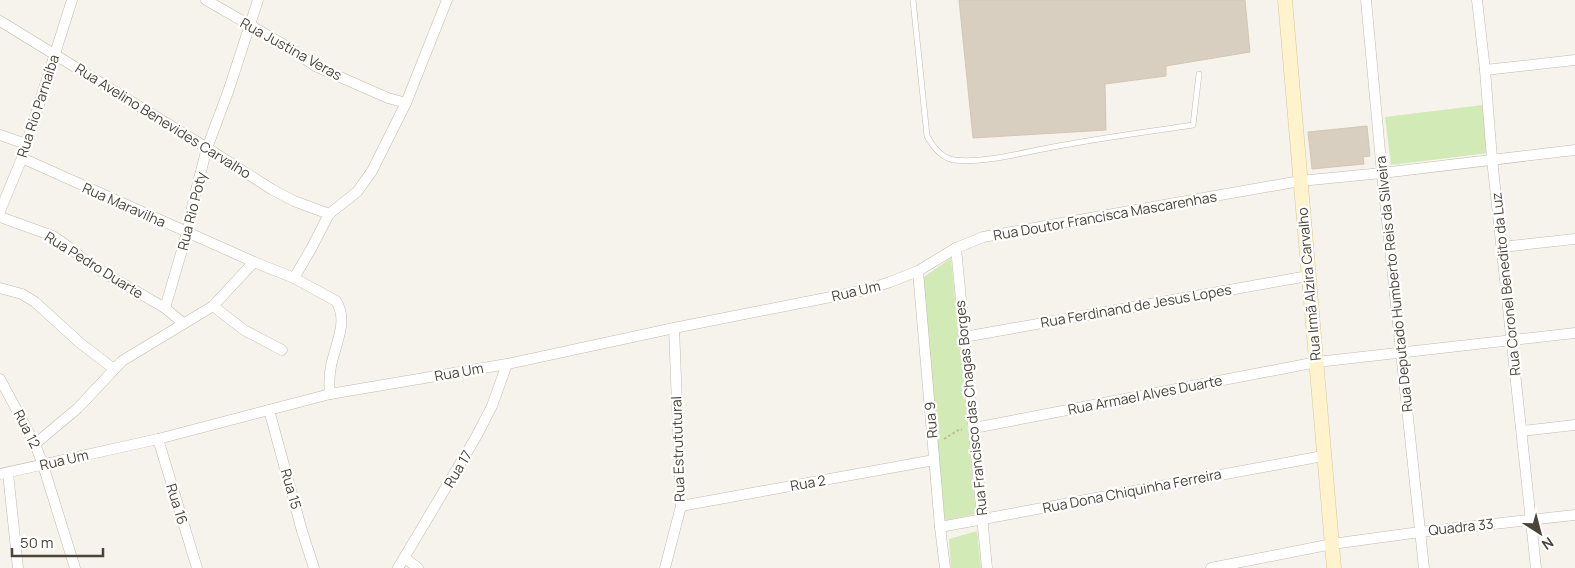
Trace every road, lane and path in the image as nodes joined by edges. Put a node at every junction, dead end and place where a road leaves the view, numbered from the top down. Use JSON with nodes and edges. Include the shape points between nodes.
{"nodes":[{"id":1,"x":72,"y":0,"type":"edge"},
{"id":2,"x":206,"y":0,"type":"edge"},
{"id":3,"x":258,"y":0,"type":"edge"},
{"id":4,"x":447,"y":0,"type":"edge"},
{"id":5,"x":913,"y":0,"type":"edge"},
{"id":6,"x":1285,"y":0,"type":"edge"},
{"id":7,"x":1366,"y":0,"type":"edge"},
{"id":8,"x":1477,"y":0,"type":"edge"},
{"id":9,"x":0,"y":21,"type":"edge"},
{"id":10,"x":249,"y":26,"type":"junction"},
{"id":11,"x":54,"y":54,"type":"junction"},
{"id":12,"x":1575,"y":60,"type":"edge"},
{"id":13,"x":1485,"y":70,"type":"junction"},
{"id":14,"x":1199,"y":74,"type":"dead end"},
{"id":15,"x":406,"y":104,"type":"junction"},
{"id":16,"x":0,"y":135,"type":"edge"},
{"id":17,"x":26,"y":144,"type":"junction"},
{"id":18,"x":207,"y":148,"type":"junction"},
{"id":19,"x":1575,"y":150,"type":"edge"},
{"id":20,"x":22,"y":158,"type":"junction"},
{"id":21,"x":1492,"y":159,"type":"junction"},
{"id":22,"x":1382,"y":173,"type":"junction"},
{"id":23,"x":1300,"y":181,"type":"junction"},
{"id":24,"x":0,"y":210,"type":"edge"},
{"id":25,"x":329,"y":214,"type":"junction"},
{"id":26,"x":0,"y":216,"type":"edge"},
{"id":27,"x":187,"y":233,"type":"junction"},
{"id":28,"x":1575,"y":239,"type":"edge"},
{"id":29,"x":1502,"y":247,"type":"junction"},
{"id":30,"x":956,"y":248,"type":"junction"},
{"id":31,"x":254,"y":262,"type":"junction"},
{"id":32,"x":918,"y":271,"type":"junction"},
{"id":33,"x":1308,"y":276,"type":"junction"},
{"id":34,"x":294,"y":278,"type":"junction"},
{"id":35,"x":0,"y":288,"type":"edge"},
{"id":36,"x":213,"y":306,"type":"junction"},
{"id":37,"x":165,"y":308,"type":"junction"},
{"id":38,"x":183,"y":323,"type":"junction"},
{"id":39,"x":674,"y":328,"type":"junction"},
{"id":40,"x":1575,"y":333,"type":"edge"},
{"id":41,"x":964,"y":337,"type":"junction"},
{"id":42,"x":1512,"y":340,"type":"junction"},
{"id":43,"x":282,"y":350,"type":"dead end"},
{"id":44,"x":1401,"y":353,"type":"junction"},
{"id":45,"x":1317,"y":362,"type":"junction"},
{"id":46,"x":507,"y":364,"type":"junction"},
{"id":47,"x":114,"y":369,"type":"junction"},
{"id":48,"x":0,"y":379,"type":"edge"},
{"id":49,"x":330,"y":394,"type":"junction"},
{"id":50,"x":269,"y":410,"type":"junction"},
{"id":51,"x":1575,"y":425,"type":"edge"},
{"id":52,"x":974,"y":428,"type":"junction"},
{"id":53,"x":1522,"y":431,"type":"junction"},
{"id":54,"x":158,"y":439,"type":"junction"},
{"id":55,"x":35,"y":444,"type":"junction"},
{"id":56,"x":933,"y":447,"type":"junction"},
{"id":57,"x":1323,"y":456,"type":"junction"},
{"id":58,"x":934,"y":460,"type":"junction"},
{"id":59,"x":44,"y":465,"type":"junction"},
{"id":60,"x":4,"y":474,"type":"edge"},
{"id":61,"x":681,"y":506,"type":"junction"},
{"id":62,"x":1575,"y":515,"type":"edge"},
{"id":63,"x":982,"y":519,"type":"junction"},
{"id":64,"x":1531,"y":520,"type":"junction"},
{"id":65,"x":940,"y":527,"type":"junction"},
{"id":66,"x":1420,"y":532,"type":"junction"},
{"id":67,"x":1332,"y":544,"type":"junction"},
{"id":68,"x":405,"y":558,"type":"junction"},
{"id":69,"x":18,"y":568,"type":"edge"},
{"id":70,"x":75,"y":568,"type":"edge"},
{"id":71,"x":197,"y":568,"type":"edge"},
{"id":72,"x":314,"y":568,"type":"edge"},
{"id":73,"x":398,"y":568,"type":"edge"},
{"id":74,"x":418,"y":568,"type":"edge"},
{"id":75,"x":664,"y":568,"type":"edge"},
{"id":76,"x":946,"y":568,"type":"edge"},
{"id":77,"x":987,"y":568,"type":"edge"},
{"id":78,"x":1210,"y":568,"type":"edge"},
{"id":79,"x":1334,"y":568,"type":"edge"},
{"id":80,"x":1424,"y":568,"type":"edge"},
{"id":81,"x":1536,"y":568,"type":"edge"}],
"edges":[{"from":1,"to":11,"type":"street","name":"Rua Rio Parnaíba"},
{"from":2,"to":10,"type":"street","name":"Rua Justina Veras"},
{"from":3,"to":10,"type":"street","name":"Rua Rio Poty"},
{"from":4,"to":15,"type":"street"},
{"from":5,"to":14,"type":"lane","via":[[927,136],[940,155],[953,160],[977,160],[1193,125]]},
{"from":6,"to":23,"type":"street","name":"Rua Irmã Alzira Carvalho"},
{"from":7,"to":22,"type":"street","name":"Rua Deputado Humberto Reis da Silveira"},
{"from":8,"to":13,"type":"street","name":"Rua Coronel Benedito da Luz"},
{"from":9,"to":11,"type":"street","name":"Rua Avelino Benevides Carvalho"},
{"from":10,"to":15,"type":"street","name":"Rua Justina Veras","via":[[330,73]]},
{"from":10,"to":18,"type":"street","name":"Rua Rio Poty"},
{"from":11,"to":17,"type":"street","name":"Rua Rio Parnaíba"},
{"from":11,"to":18,"type":"street","name":"Rua Avelino Benevides Carvalho"},
{"from":12,"to":13,"type":"street"},
{"from":13,"to":21,"type":"street","name":"Rua Coronel Benedito da Luz"},
{"from":15,"to":25,"type":"street","via":[[364,184]]},
{"from":16,"to":17,"type":"street"},
{"from":17,"to":20,"type":"street","name":"Rua Rio Parnaíba"},
{"from":18,"to":25,"type":"street","name":"Rua Avelino Benevides Carvalho","via":[[273,190]]},
{"from":18,"to":27,"type":"street","name":"Rua Rio Poty"},
{"from":19,"to":21,"type":"street","name":"Rua Doutor Francisca Mascarenhas"},
{"from":20,"to":24,"type":"street","name":"Rua Rio Parnaíba"},
{"from":20,"to":27,"type":"street","name":"Rua Maravilha"},
{"from":21,"to":22,"type":"street","name":"Rua Doutor Francisca Mascarenhas"},
{"from":21,"to":29,"type":"street","name":"Rua Coronel Benedito da Luz"},
{"from":22,"to":23,"type":"street","name":"Rua Doutor Francisca Mascarenhas"},
{"from":22,"to":44,"type":"street","name":"Rua Deputado Humberto Reis da Silveira"},
{"from":23,"to":30,"type":"street","name":"Rua Doutor Francisca Mascarenhas","via":[[983,237]]},
{"from":23,"to":33,"type":"street","name":"Rua Irmã Alzira Carvalho"},
{"from":25,"to":34,"type":"street"},
{"from":26,"to":37,"type":"street","name":"Rua Pedro Duarte","via":[[53,236],[89,264]]},
{"from":27,"to":31,"type":"street","name":"Rua Maravilha"},
{"from":27,"to":37,"type":"street","name":"Rua Rio Poty"},
{"from":28,"to":29,"type":"street"},
{"from":29,"to":42,"type":"street","name":"Rua Coronel Benedito da Luz"},
{"from":30,"to":32,"type":"street","name":"Rua Doutor Francisca Mascarenhas"},
{"from":30,"to":41,"type":"street","name":"Rua Francisco das Chagas Borges"},
{"from":31,"to":34,"type":"street","name":"Rua Maravilha"},
{"from":31,"to":36,"type":"street"},
{"from":32,"to":39,"type":"street","name":"Rua Um","via":[[866,290]]},
{"from":32,"to":56,"type":"street","name":"Rua 9"},
{"from":33,"to":41,"type":"street","name":"Rua Ferdinand de Jesus Lopes"},
{"from":33,"to":45,"type":"street","name":"Rua Irmã Alzira Carvalho"},
{"from":34,"to":49,"type":"street","via":[[330,297],[339,307],[341,332],[329,374]]},
{"from":35,"to":47,"type":"street","via":[[22,294],[35,302]]},
{"from":36,"to":38,"type":"street"},
{"from":36,"to":43,"type":"street","via":[[244,330]]},
{"from":37,"to":38,"type":"street","name":"Rua Pedro Duarte"},
{"from":38,"to":47,"type":"street"},
{"from":39,"to":46,"type":"street","name":"Rua Um"},
{"from":39,"to":61,"type":"street","name":"Rua Estrututural"},
{"from":40,"to":42,"type":"street","name":"Rua Armael Alves Duarte"},
{"from":41,"to":52,"type":"street","name":"Rua Francisco das Chagas Borges"},
{"from":42,"to":44,"type":"street","name":"Rua Armael Alves Duarte"},
{"from":42,"to":53,"type":"street","name":"Rua Coronel Benedito da Luz"},
{"from":44,"to":45,"type":"street","name":"Rua Armael Alves Duarte"},
{"from":44,"to":66,"type":"street","name":"Rua Deputado Humberto Reis da Silveira"},
{"from":45,"to":52,"type":"street","name":"Rua Armael Alves Duarte"},
{"from":45,"to":57,"type":"street","name":"Rua Irmã Alzira Carvalho"},
{"from":46,"to":49,"type":"street","name":"Rua Um"},
{"from":46,"to":68,"type":"street","name":"Rua 17","via":[[492,406],[476,437]]},
{"from":47,"to":55,"type":"street","via":[[78,408]]},
{"from":48,"to":55,"type":"street","name":"Rua 12"},
{"from":49,"to":50,"type":"street","name":"Rua Um"},
{"from":50,"to":54,"type":"street","name":"Rua Um"},
{"from":50,"to":72,"type":"street","name":"Rua 15"},
{"from":51,"to":53,"type":"street"},
{"from":52,"to":56,"type":"path","via":[[960,429]]},
{"from":52,"to":63,"type":"street","name":"Rua Francisco das Chagas Borges"},
{"from":53,"to":64,"type":"street","name":"Rua Coronel Benedito da Luz"},
{"from":54,"to":59,"type":"street","name":"Rua Um"},
{"from":54,"to":71,"type":"street","name":"Rua 16"},
{"from":55,"to":59,"type":"street","name":"Rua 12"},
{"from":56,"to":58,"type":"street","name":"Rua 9"},
{"from":57,"to":63,"type":"street","name":"Rua Dona Chiquinha Ferreira"},
{"from":57,"to":67,"type":"street","name":"Rua Irmã Alzira Carvalho"},
{"from":58,"to":61,"type":"street","name":"Rua 2"},
{"from":58,"to":65,"type":"street","name":"Rua 9"},
{"from":59,"to":60,"type":"street","name":"Rua Um"},
{"from":59,"to":70,"type":"street","name":"Rua 12"},
{"from":60,"to":69,"type":"street"},
{"from":61,"to":75,"type":"street","name":"Rua Estrututural"},
{"from":62,"to":64,"type":"street","name":"Quadra 33"},
{"from":63,"to":65,"type":"street","name":"Rua Dona Chiquinha Ferreira"},
{"from":63,"to":77,"type":"street","name":"Rua Francisco das Chagas Borges"},
{"from":64,"to":66,"type":"street","name":"Quadra 33"},
{"from":64,"to":81,"type":"street","name":"Rua Coronel Benedito da Luz"},
{"from":65,"to":76,"type":"street","name":"Rua 9"},
{"from":66,"to":67,"type":"street","name":"Quadra 33"},
{"from":66,"to":80,"type":"street","name":"Rua Deputado Humberto Reis da Silveira"},
{"from":67,"to":78,"type":"street","name":"Quadra 33"},
{"from":67,"to":79,"type":"street","name":"Rua Irmã Alzira Carvalho"},
{"from":68,"to":73,"type":"street","name":"Rua 17"},
{"from":68,"to":74,"type":"street"}]}
